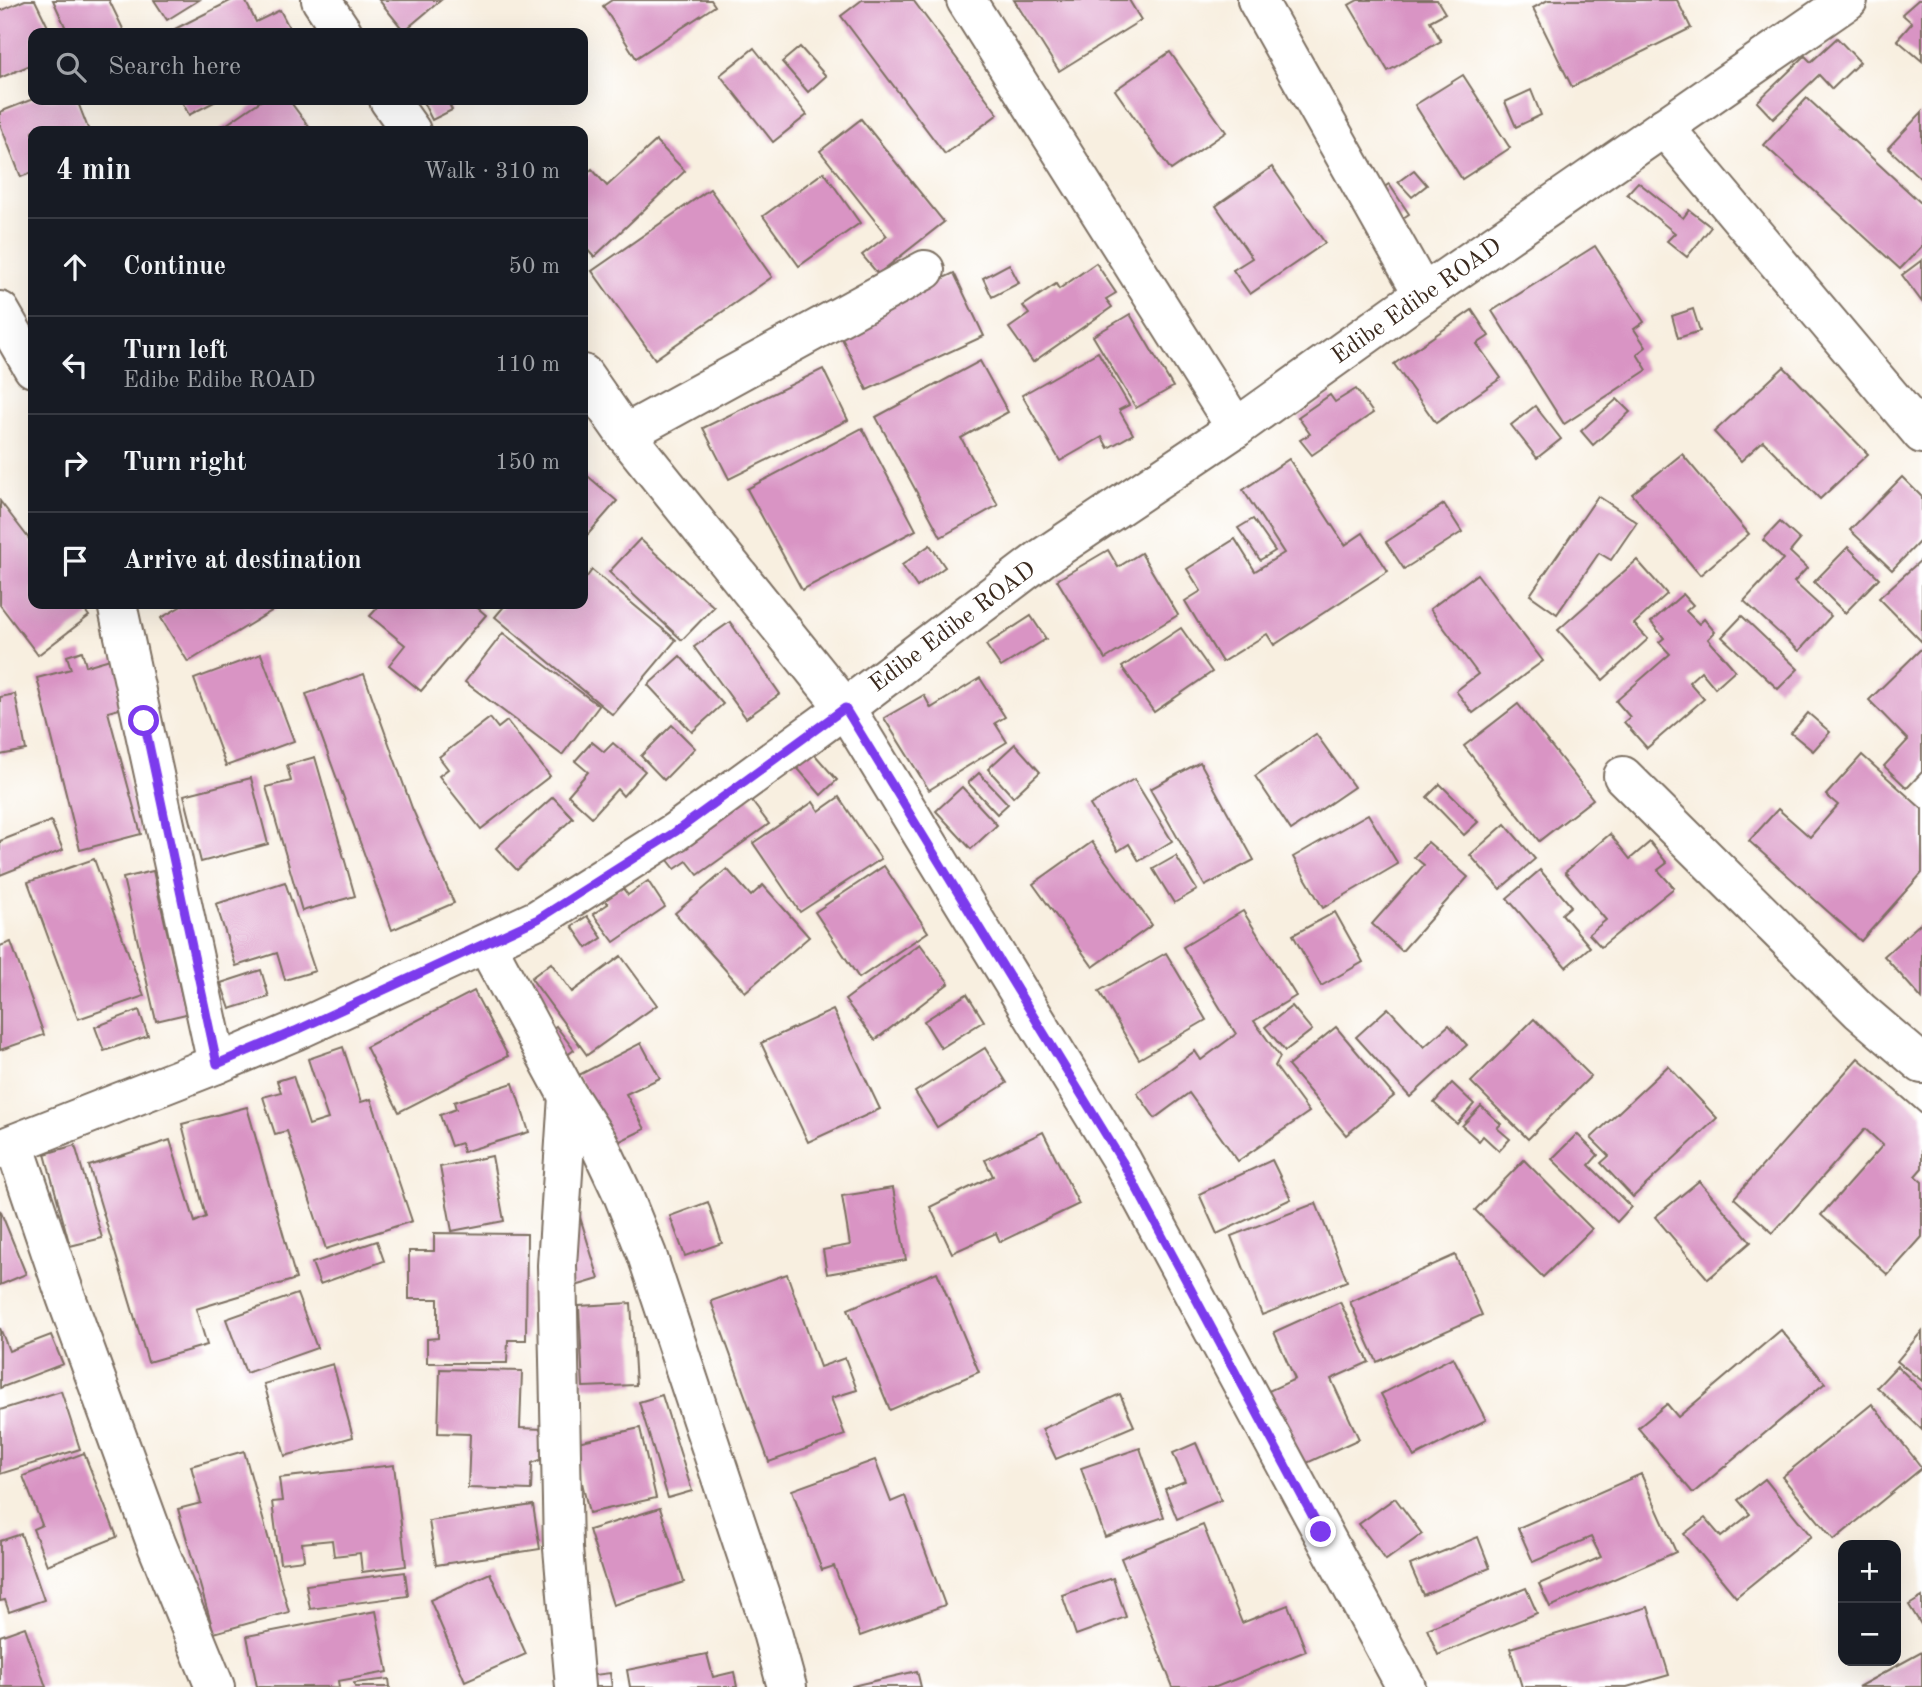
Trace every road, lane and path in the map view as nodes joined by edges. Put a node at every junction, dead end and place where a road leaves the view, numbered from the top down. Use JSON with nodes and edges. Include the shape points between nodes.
{"nodes":[{"id":1,"x":321,"y":0,"type":"edge"},
{"id":2,"x":966,"y":0,"type":"edge"},
{"id":3,"x":1257,"y":0,"type":"edge"},
{"id":4,"x":1848,"y":0,"type":"edge"},
{"id":5,"x":340,"y":28,"type":"edge"},
{"id":6,"x":393,"y":105,"type":"edge"},
{"id":7,"x":407,"y":126,"type":"edge"},
{"id":8,"x":1664,"y":127,"type":"junction"},
{"id":9,"x":925,"y":270,"type":"dead end"},
{"id":10,"x":1423,"y":294,"type":"junction"},
{"id":11,"x":0,"y":311,"type":"edge"},
{"id":12,"x":28,"y":359,"type":"edge"},
{"id":13,"x":588,"y":381,"type":"edge"},
{"id":14,"x":1236,"y":428,"type":"junction"},
{"id":15,"x":1922,"y":434,"type":"edge"},
{"id":16,"x":625,"y":435,"type":"junction"},
{"id":17,"x":118,"y":609,"type":"edge"},
{"id":18,"x":845,"y":708,"type":"junction"},
{"id":19,"x":1623,"y":776,"type":"dead end"},
{"id":20,"x":486,"y":944,"type":"junction"},
{"id":21,"x":217,"y":1064,"type":"junction"},
{"id":22,"x":1922,"y":1064,"type":"edge"},
{"id":23,"x":568,"y":1096,"type":"junction"},
{"id":24,"x":7,"y":1147,"type":"edge"},
{"id":25,"x":215,"y":1687,"type":"edge"},
{"id":26,"x":575,"y":1687,"type":"edge"},
{"id":27,"x":787,"y":1687,"type":"edge"},
{"id":28,"x":1406,"y":1687,"type":"edge"}],
"edges":[{"from":1,"to":5,"type":"street"},
{"from":2,"to":14,"type":"street"},
{"from":3,"to":10,"type":"street"},
{"from":4,"to":8,"type":"street","name":"Edibe Edibe ROAD"},
{"from":6,"to":7,"type":"street"},
{"from":8,"to":10,"type":"street","name":"Edibe Edibe ROAD"},
{"from":8,"to":15,"type":"street"},
{"from":9,"to":16,"type":"street"},
{"from":10,"to":14,"type":"street","name":"Edibe Edibe ROAD"},
{"from":11,"to":12,"type":"street"},
{"from":13,"to":16,"type":"street"},
{"from":14,"to":18,"type":"street","name":"Edibe Edibe ROAD","via":[[1042,558]]},
{"from":16,"to":18,"type":"street"},
{"from":17,"to":21,"type":"street"},
{"from":18,"to":20,"type":"street","name":"Edibe Edibe ROAD","via":[[675,832],[538,919]]},
{"from":18,"to":28,"type":"street","via":[[1122,1161]]},
{"from":19,"to":22,"type":"street","via":[[1860,1011]]},
{"from":20,"to":21,"type":"street","name":"Edibe Edibe ROAD"},
{"from":20,"to":23,"type":"street"},
{"from":21,"to":24,"type":"street","name":"Edibe Edibe ROAD"},
{"from":23,"to":26,"type":"street","via":[[557,1265],[563,1548]]},
{"from":23,"to":27,"type":"street","via":[[599,1144],[647,1255]]},
{"from":24,"to":25,"type":"street"}]}
